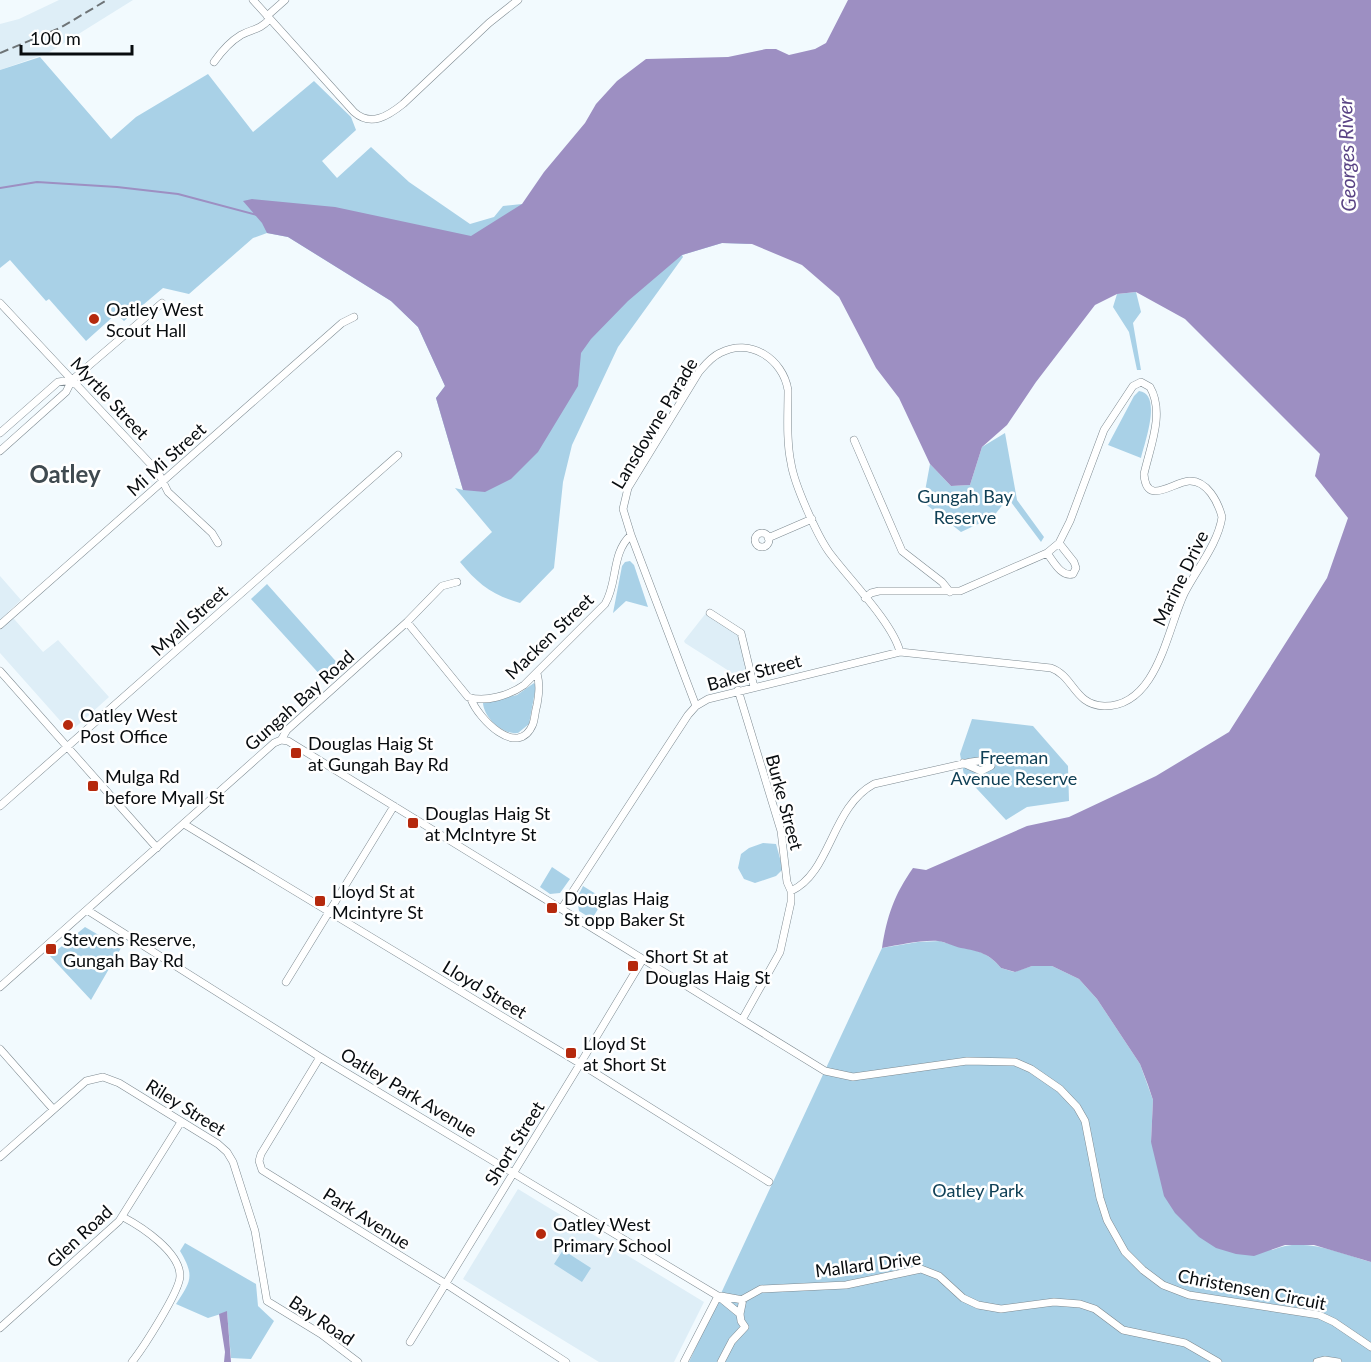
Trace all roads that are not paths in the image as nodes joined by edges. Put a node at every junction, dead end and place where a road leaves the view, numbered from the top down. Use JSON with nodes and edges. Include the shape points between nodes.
{"nodes":[{"id":1,"x":254,"y":0,"type":"edge"},
{"id":2,"x":285,"y":0,"type":"edge"},
{"id":3,"x":518,"y":0,"type":"edge"},
{"id":4,"x":269,"y":17,"type":"junction"},
{"id":5,"x":214,"y":63,"type":"dead end"},
{"id":6,"x":0,"y":303,"type":"edge"},
{"id":7,"x":162,"y":303,"type":"dead end"},
{"id":8,"x":354,"y":317,"type":"dead end"},
{"id":9,"x":72,"y":380,"type":"junction"},
{"id":10,"x":16,"y":419,"type":"junction"},
{"id":11,"x":25,"y":429,"type":"junction"},
{"id":12,"x":0,"y":433,"type":"edge"},
{"id":13,"x":854,"y":440,"type":"dead end"},
{"id":14,"x":0,"y":451,"type":"edge"},
{"id":15,"x":398,"y":455,"type":"dead end"},
{"id":16,"x":163,"y":482,"type":"junction"},
{"id":17,"x":812,"y":519,"type":"junction"},
{"id":18,"x":631,"y":535,"type":"junction"},
{"id":19,"x":768,"y":538,"type":"dead end"},
{"id":20,"x":218,"y":543,"type":"dead end"},
{"id":21,"x":1059,"y":543,"type":"junction"},
{"id":22,"x":1047,"y":553,"type":"junction"},
{"id":23,"x":457,"y":582,"type":"dead end"},
{"id":24,"x":950,"y":592,"type":"junction"},
{"id":25,"x":865,"y":598,"type":"junction"},
{"id":26,"x":710,"y":613,"type":"dead end"},
{"id":27,"x":407,"y":622,"type":"junction"},
{"id":28,"x":0,"y":625,"type":"edge"},
{"id":29,"x":900,"y":652,"type":"junction"},
{"id":30,"x":0,"y":671,"type":"edge"},
{"id":31,"x":537,"y":673,"type":"junction"},
{"id":32,"x":1060,"y":673,"type":"joint"},
{"id":33,"x":754,"y":687,"type":"junction"},
{"id":34,"x":738,"y":690,"type":"junction"},
{"id":35,"x":471,"y":699,"type":"junction"},
{"id":36,"x":696,"y":705,"type":"junction"},
{"id":37,"x":281,"y":740,"type":"junction"},
{"id":38,"x":68,"y":747,"type":"junction"},
{"id":39,"x":963,"y":763,"type":"dead end"},
{"id":40,"x":0,"y":806,"type":"edge"},
{"id":41,"x":394,"y":806,"type":"junction"},
{"id":42,"x":184,"y":824,"type":"junction"},
{"id":43,"x":157,"y":848,"type":"junction"},
{"id":44,"x":791,"y":891,"type":"junction"},
{"id":45,"x":562,"y":908,"type":"junction"},
{"id":46,"x":87,"y":910,"type":"junction"},
{"id":47,"x":328,"y":912,"type":"junction"},
{"id":48,"x":643,"y":959,"type":"junction"},
{"id":49,"x":286,"y":982,"type":"dead end"},
{"id":50,"x":0,"y":987,"type":"edge"},
{"id":51,"x":742,"y":1020,"type":"junction"},
{"id":52,"x":0,"y":1050,"type":"edge"},
{"id":53,"x":320,"y":1057,"type":"junction"},
{"id":54,"x":580,"y":1064,"type":"junction"},
{"id":55,"x":53,"y":1109,"type":"junction"},
{"id":56,"x":181,"y":1122,"type":"junction"},
{"id":57,"x":0,"y":1157,"type":"edge"},
{"id":58,"x":514,"y":1172,"type":"junction"},
{"id":59,"x":769,"y":1182,"type":"dead end"},
{"id":60,"x":123,"y":1217,"type":"junction"},
{"id":61,"x":446,"y":1284,"type":"junction"},
{"id":62,"x":718,"y":1296,"type":"junction"},
{"id":63,"x":743,"y":1300,"type":"junction"},
{"id":64,"x":270,"y":1303,"type":"joint"},
{"id":65,"x":740,"y":1314,"type":"junction"},
{"id":66,"x":0,"y":1328,"type":"edge"},
{"id":67,"x":410,"y":1342,"type":"dead end"},
{"id":68,"x":1371,"y":1347,"type":"edge"},
{"id":69,"x":1218,"y":1361,"type":"edge"},
{"id":70,"x":132,"y":1362,"type":"edge"},
{"id":71,"x":358,"y":1362,"type":"edge"},
{"id":72,"x":566,"y":1362,"type":"edge"},
{"id":73,"x":684,"y":1362,"type":"edge"},
{"id":74,"x":721,"y":1362,"type":"edge"},
{"id":75,"x":1317,"y":1362,"type":"edge"},
{"id":76,"x":1338,"y":1362,"type":"edge"}],
"edges":[{"from":1,"to":4,"type":"street"},
{"from":2,"to":4,"type":"street"},
{"from":3,"to":4,"type":"street","via":[[390,115],[373,119],[354,112]]},
{"from":4,"to":5,"type":"street","via":[[258,30],[239,36]]},
{"from":6,"to":9,"type":"street","name":"Myrtle Street"},
{"from":7,"to":9,"type":"street"},
{"from":8,"to":16,"type":"street","name":"Mi Mi Street","via":[[342,323]]},
{"from":9,"to":10,"type":"street","via":[[58,382]]},
{"from":9,"to":11,"type":"street","via":[[66,392]]},
{"from":9,"to":16,"type":"street","name":"Myrtle Street"},
{"from":10,"to":11,"type":"street"},
{"from":10,"to":12,"type":"street"},
{"from":11,"to":14,"type":"street"},
{"from":13,"to":24,"type":"street","via":[[902,551]]},
{"from":15,"to":38,"type":"street","name":"Myall Street"},
{"from":16,"to":20,"type":"street","name":"Myrtle Street"},
{"from":16,"to":28,"type":"street","name":"Mi Mi Street"},
{"from":17,"to":18,"type":"street","name":"Lansdowne Parade","via":[[791,465],[784,375],[770,357],[740,348],[718,354],[699,372],[628,488],[623,509]]},
{"from":17,"to":19,"type":"street"},
{"from":17,"to":25,"type":"street","name":"Lansdowne Parade","via":[[828,550]]},
{"from":18,"to":31,"type":"street","name":"Macken Street","via":[[620,550],[605,604]]},
{"from":18,"to":36,"type":"street","name":"Lansdowne Parade"},
{"from":21,"to":22,"type":"street","name":"Marine Drive"},
{"from":21,"to":22,"type":"street","via":[[1075,563],[1073,574],[1064,573]]},
{"from":21,"to":32,"type":"street","name":"Marine Drive","via":[[1104,430],[1133,386],[1148,384],[1157,411],[1144,474],[1146,484],[1157,492],[1189,481],[1204,485],[1221,511],[1220,528],[1180,602],[1160,660],[1139,691],[1117,704],[1094,705],[1080,697]]},
{"from":22,"to":24,"type":"street","name":"Marine Drive","via":[[966,589]]},
{"from":23,"to":27,"type":"street","name":"Gungah Bay Road","via":[[442,586]]},
{"from":24,"to":25,"type":"street","name":"Marine Drive","via":[[879,591]]},
{"from":25,"to":29,"type":"street","name":"Lansdowne Parade","via":[[892,632]]},
{"from":26,"to":33,"type":"street","via":[[741,633]]},
{"from":27,"to":35,"type":"street"},
{"from":27,"to":37,"type":"street","name":"Gungah Bay Road","via":[[287,730]]},
{"from":29,"to":32,"type":"street","name":"Baker Street","via":[[1050,668]]},
{"from":29,"to":33,"type":"street","name":"Baker Street"},
{"from":30,"to":38,"type":"street"},
{"from":31,"to":35,"type":"street","name":"Macken Street","via":[[509,694]]},
{"from":31,"to":35,"type":"street","via":[[540,685],[533,723],[519,737],[499,733]]},
{"from":33,"to":34,"type":"street","name":"Baker Street"},
{"from":34,"to":36,"type":"street","name":"Baker Street"},
{"from":34,"to":44,"type":"street","name":"Burke Street","via":[[781,831]]},
{"from":36,"to":45,"type":"street","name":"Baker Street"},
{"from":37,"to":41,"type":"street"},
{"from":37,"to":42,"type":"street","name":"Gungah Bay Road"},
{"from":38,"to":40,"type":"street","name":"Myall Street"},
{"from":38,"to":43,"type":"street"},
{"from":39,"to":44,"type":"street","via":[[864,789],[847,808],[811,875]]},
{"from":41,"to":45,"type":"street"},
{"from":41,"to":47,"type":"street"},
{"from":42,"to":43,"type":"street","name":"Gungah Bay Road"},
{"from":42,"to":47,"type":"street","name":"Lloyd Street"},
{"from":43,"to":46,"type":"street","name":"Gungah Bay Road"},
{"from":44,"to":51,"type":"street","name":"Burke Street","via":[[780,952]]},
{"from":45,"to":48,"type":"street"},
{"from":46,"to":50,"type":"street","name":"Gungah Bay Road"},
{"from":46,"to":53,"type":"street","name":"Oatley Park Avenue"},
{"from":47,"to":49,"type":"street"},
{"from":47,"to":54,"type":"street","name":"Lloyd Street"},
{"from":48,"to":51,"type":"street"},
{"from":48,"to":54,"type":"street","name":"Short Street"},
{"from":51,"to":68,"type":"street","name":"Christensen Circuit","via":[[825,1071],[853,1077],[977,1061],[1015,1062],[1031,1069],[1060,1089],[1086,1121],[1107,1220],[1119,1244],[1143,1270],[1163,1285],[1189,1295],[1319,1315]]},
{"from":52,"to":55,"type":"street"},
{"from":53,"to":58,"type":"street","name":"Oatley Park Avenue"},
{"from":53,"to":61,"type":"street","name":"Park Avenue","via":[[261,1154],[260,1166]]},
{"from":54,"to":58,"type":"street","name":"Short Street"},
{"from":54,"to":59,"type":"street","name":"Lloyd Street"},
{"from":55,"to":56,"type":"street","name":"Riley Street","via":[[82,1083],[103,1077]]},
{"from":55,"to":57,"type":"street"},
{"from":56,"to":60,"type":"street","name":"Glen Road"},
{"from":56,"to":64,"type":"street","name":"Riley Street","via":[[218,1144],[231,1158],[255,1231]]},
{"from":58,"to":61,"type":"street","name":"Short Street"},
{"from":58,"to":62,"type":"street","name":"Oatley Park Avenue"},
{"from":60,"to":66,"type":"street","name":"Glen Road"},
{"from":60,"to":70,"type":"street","via":[[145,1230],[170,1253],[180,1273],[178,1285]]},
{"from":61,"to":67,"type":"street","name":"Short Street"},
{"from":61,"to":72,"type":"street","name":"Park Avenue"},
{"from":62,"to":63,"type":"street"},
{"from":62,"to":65,"type":"street"},
{"from":62,"to":73,"type":"street"},
{"from":63,"to":65,"type":"street"},
{"from":63,"to":69,"type":"street","name":"Mallard Drive","via":[[761,1289],[837,1286],[921,1269],[939,1276],[963,1298],[978,1305],[1001,1309],[1054,1302],[1080,1304],[1095,1309],[1128,1332],[1175,1340]]},
{"from":64,"to":71,"type":"street","name":"Bay Road"},
{"from":65,"to":74,"type":"street","via":[[746,1327],[732,1341]]},
{"from":75,"to":76,"type":"street"}]}
